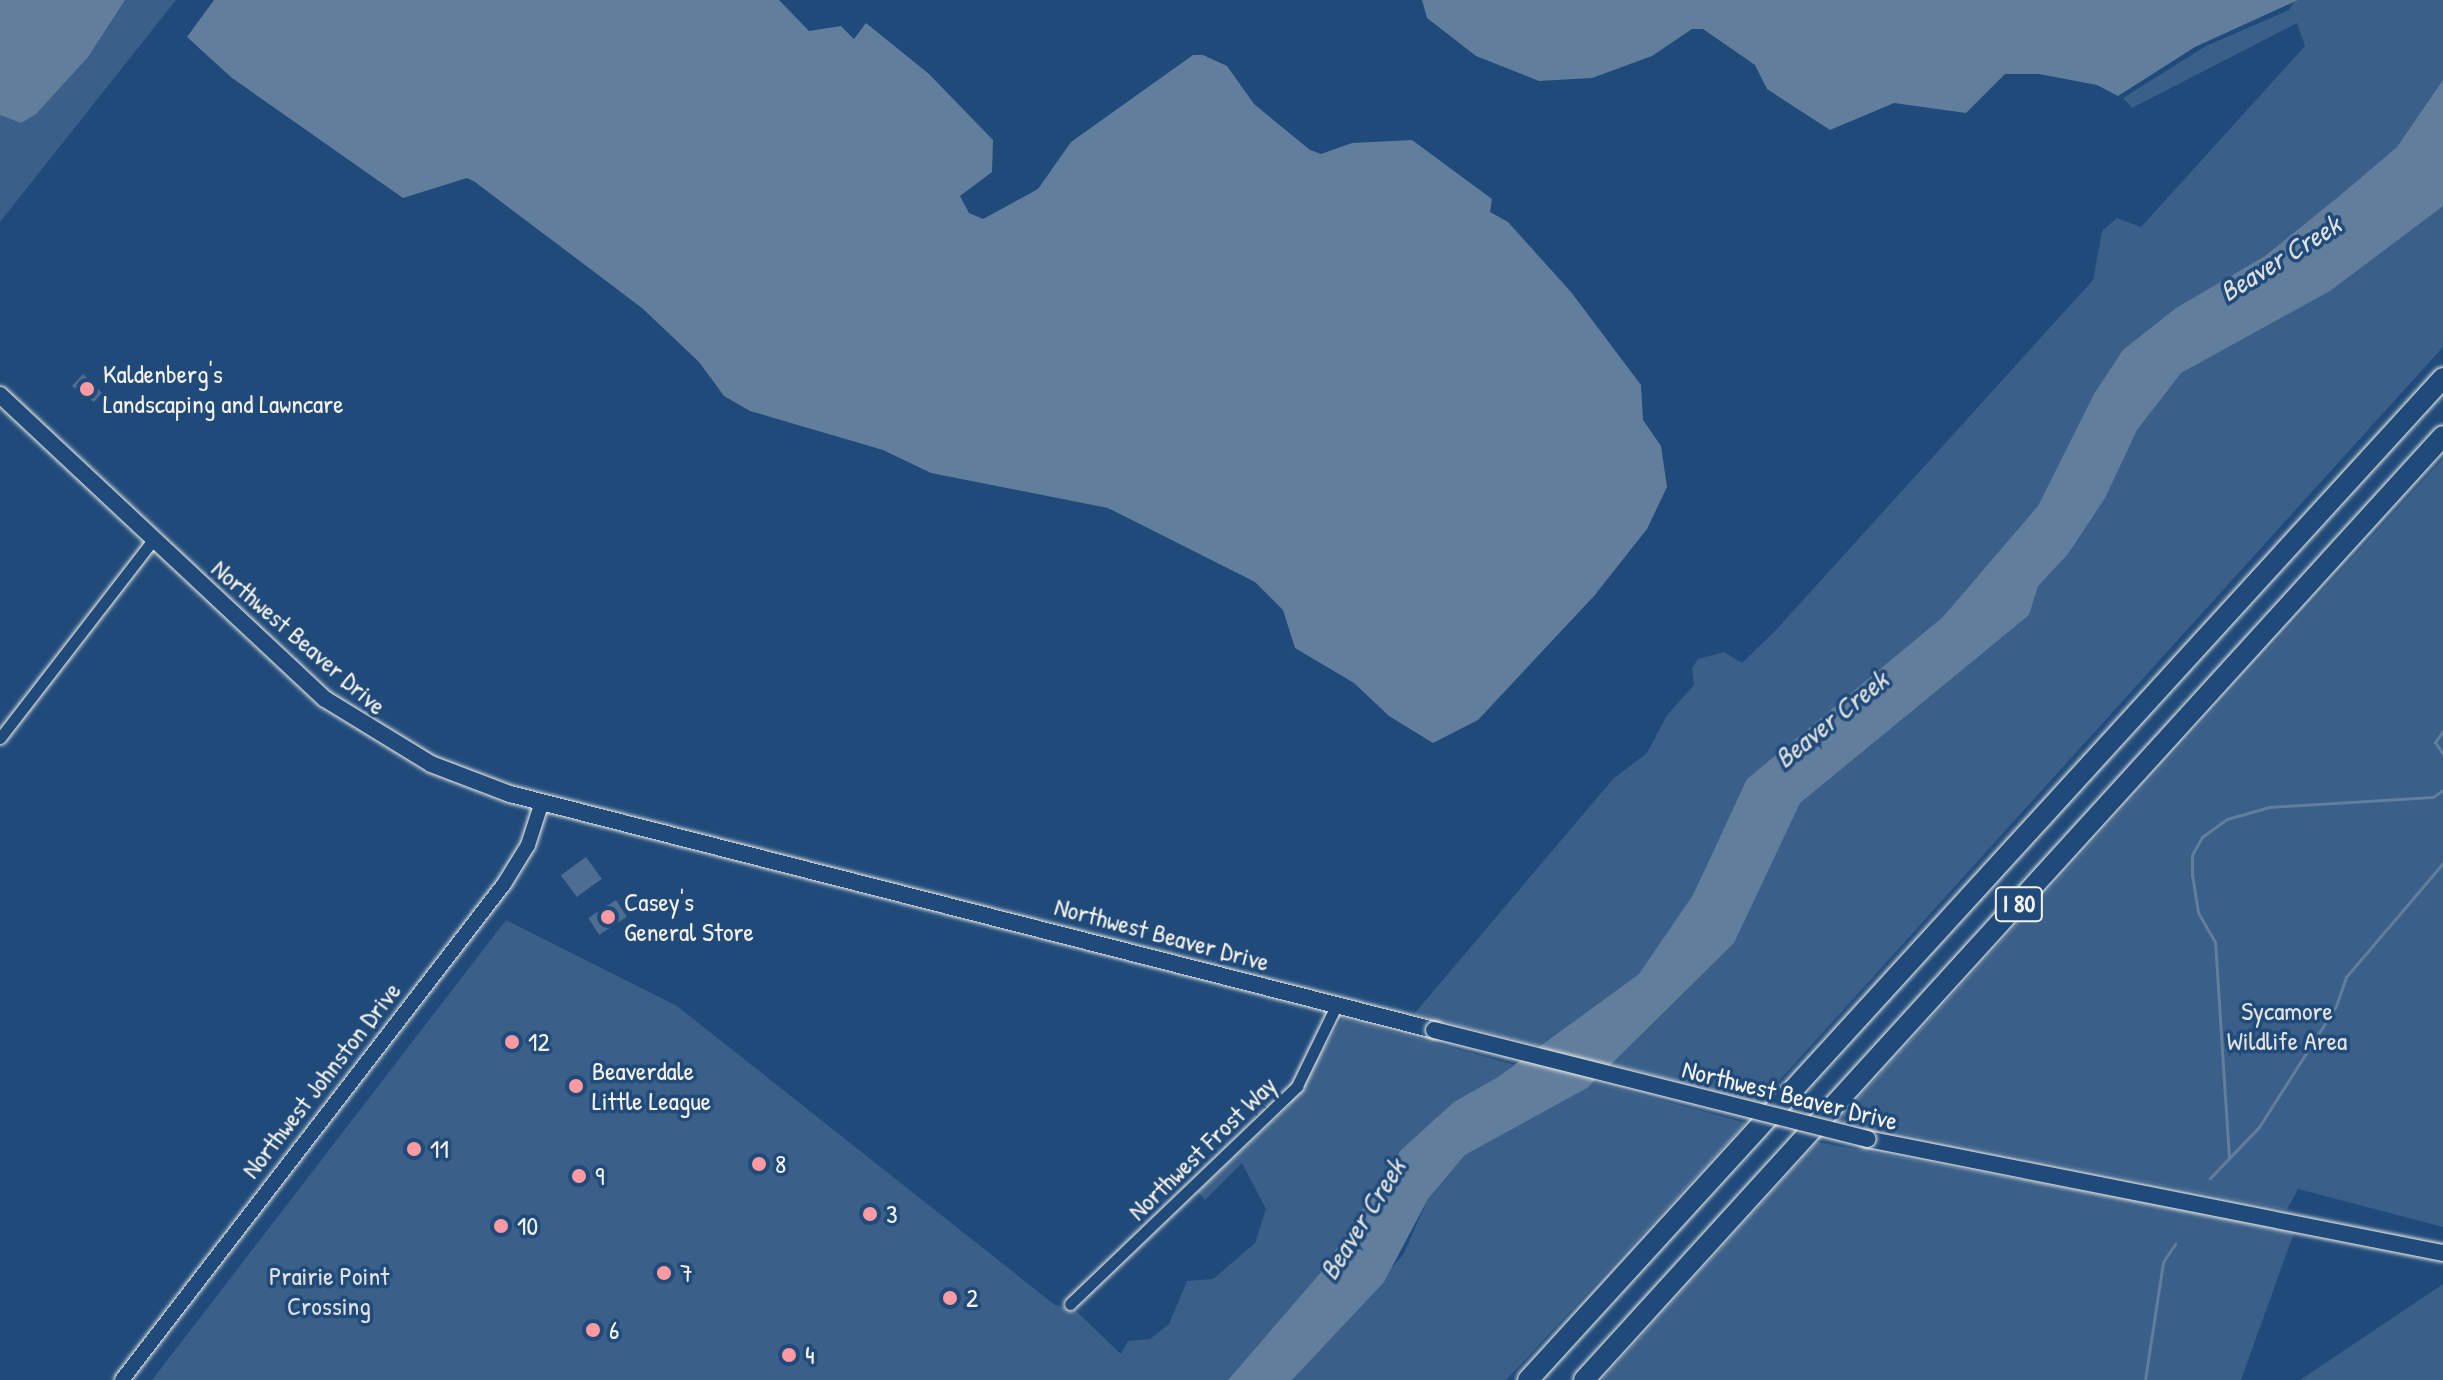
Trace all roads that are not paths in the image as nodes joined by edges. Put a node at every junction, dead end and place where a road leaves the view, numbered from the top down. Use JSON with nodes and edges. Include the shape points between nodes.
{"nodes":[{"id":1,"x":2443,"y":378,"type":"edge"},
{"id":2,"x":0,"y":395,"type":"edge"},
{"id":3,"x":2443,"y":436,"type":"edge"},
{"id":4,"x":152,"y":541,"type":"junction"},
{"id":5,"x":0,"y":738,"type":"edge"},
{"id":6,"x":542,"y":802,"type":"junction"},
{"id":7,"x":1337,"y":1004,"type":"junction"},
{"id":8,"x":2443,"y":1253,"type":"edge"},
{"id":9,"x":1070,"y":1304,"type":"dead end"},
{"id":10,"x":122,"y":1380,"type":"edge"},
{"id":11,"x":1528,"y":1380,"type":"edge"},
{"id":12,"x":1584,"y":1380,"type":"edge"}],
"edges":[{"from":1,"to":11,"type":"highway","number":"I 80"},
{"from":2,"to":4,"type":"main road","name":"Northwest Beaver Drive"},
{"from":3,"to":12,"type":"highway","number":"I 80"},
{"from":4,"to":5,"type":"street"},
{"from":4,"to":6,"type":"main road","name":"Northwest Beaver Drive","via":[[351,720],[431,764]]},
{"from":6,"to":7,"type":"main road","name":"Northwest Beaver Drive"},
{"from":6,"to":10,"type":"street","name":"Northwest Johnston Drive","via":[[528,845],[504,884]]},
{"from":7,"to":8,"type":"main road","name":"Northwest Beaver Drive","bridge":true,"via":[[1867,1139]]},
{"from":7,"to":9,"type":"street","name":"Northwest Frost Way","via":[[1310,1069],[1277,1109]]}]}
